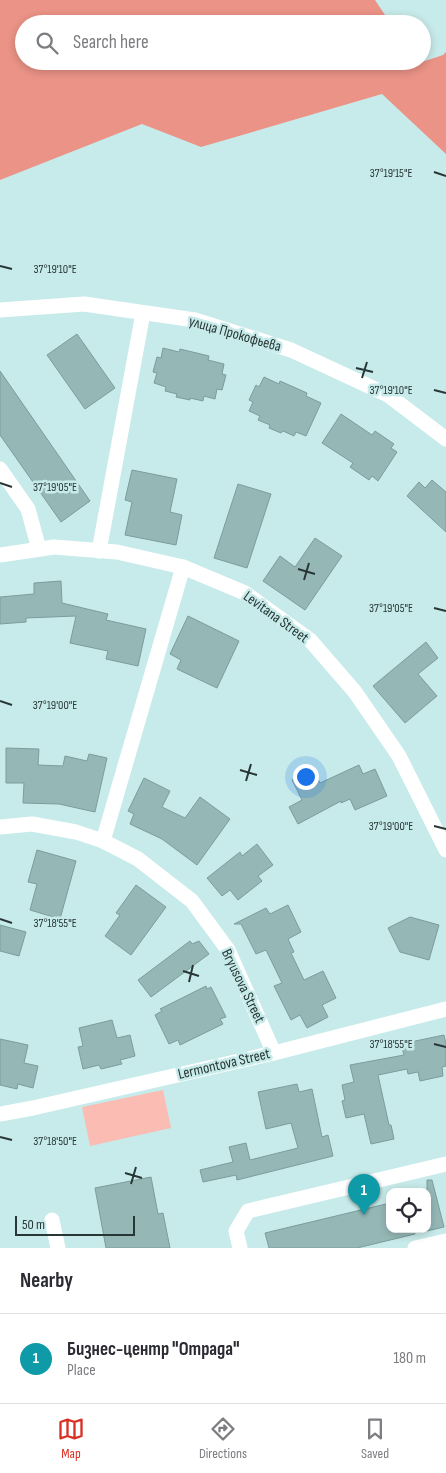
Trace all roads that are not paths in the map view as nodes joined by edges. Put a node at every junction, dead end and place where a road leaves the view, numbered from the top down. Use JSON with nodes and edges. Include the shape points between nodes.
{"nodes":[{"id":1,"x":0,"y":310,"type":"edge"},
{"id":2,"x":143,"y":312,"type":"junction"},
{"id":3,"x":446,"y":439,"type":"edge"},
{"id":4,"x":0,"y":468,"type":"edge"},
{"id":5,"x":39,"y":550,"type":"junction"},
{"id":6,"x":99,"y":551,"type":"junction"},
{"id":7,"x":0,"y":555,"type":"edge"},
{"id":8,"x":183,"y":568,"type":"junction"},
{"id":9,"x":0,"y":827,"type":"edge"},
{"id":10,"x":103,"y":841,"type":"junction"},
{"id":11,"x":446,"y":850,"type":"edge"},
{"id":12,"x":446,"y":1009,"type":"edge"},
{"id":13,"x":274,"y":1052,"type":"junction"},
{"id":14,"x":0,"y":1114,"type":"edge"},
{"id":15,"x":446,"y":1164,"type":"edge"},
{"id":16,"x":52,"y":1220,"type":"dead end"},
{"id":17,"x":446,"y":1241,"type":"edge"},
{"id":18,"x":58,"y":1248,"type":"edge"},
{"id":19,"x":240,"y":1248,"type":"edge"},
{"id":20,"x":415,"y":1248,"type":"edge"}],
"edges":[{"from":1,"to":2,"type":"street","name":"улица Прокофьева","via":[[84,304]]},
{"from":2,"to":3,"type":"street","name":"улица Прокофьева","via":[[195,320],[291,350],[388,395]]},
{"from":2,"to":6,"type":"street"},
{"from":4,"to":5,"type":"street","via":[[28,509]]},
{"from":5,"to":6,"type":"street","name":"Levitana Street","via":[[54,547]]},
{"from":5,"to":7,"type":"street","name":"Levitana Street"},
{"from":6,"to":8,"type":"street","name":"Levitana Street","via":[[117,552]]},
{"from":8,"to":10,"type":"street"},
{"from":8,"to":11,"type":"street","name":"Levitana Street","via":[[245,593],[310,640],[355,692],[398,756]]},
{"from":9,"to":10,"type":"street","name":"Bryusova Street","via":[[32,824]]},
{"from":10,"to":13,"type":"street","name":"Bryusova Street","via":[[138,860],[192,901],[228,950]]},
{"from":12,"to":13,"type":"street","name":"Lermontova Street"},
{"from":13,"to":14,"type":"street","name":"Lermontova Street"},
{"from":15,"to":19,"type":"street","via":[[248,1211],[236,1231]]},
{"from":16,"to":18,"type":"street"},
{"from":17,"to":20,"type":"street"}]}
